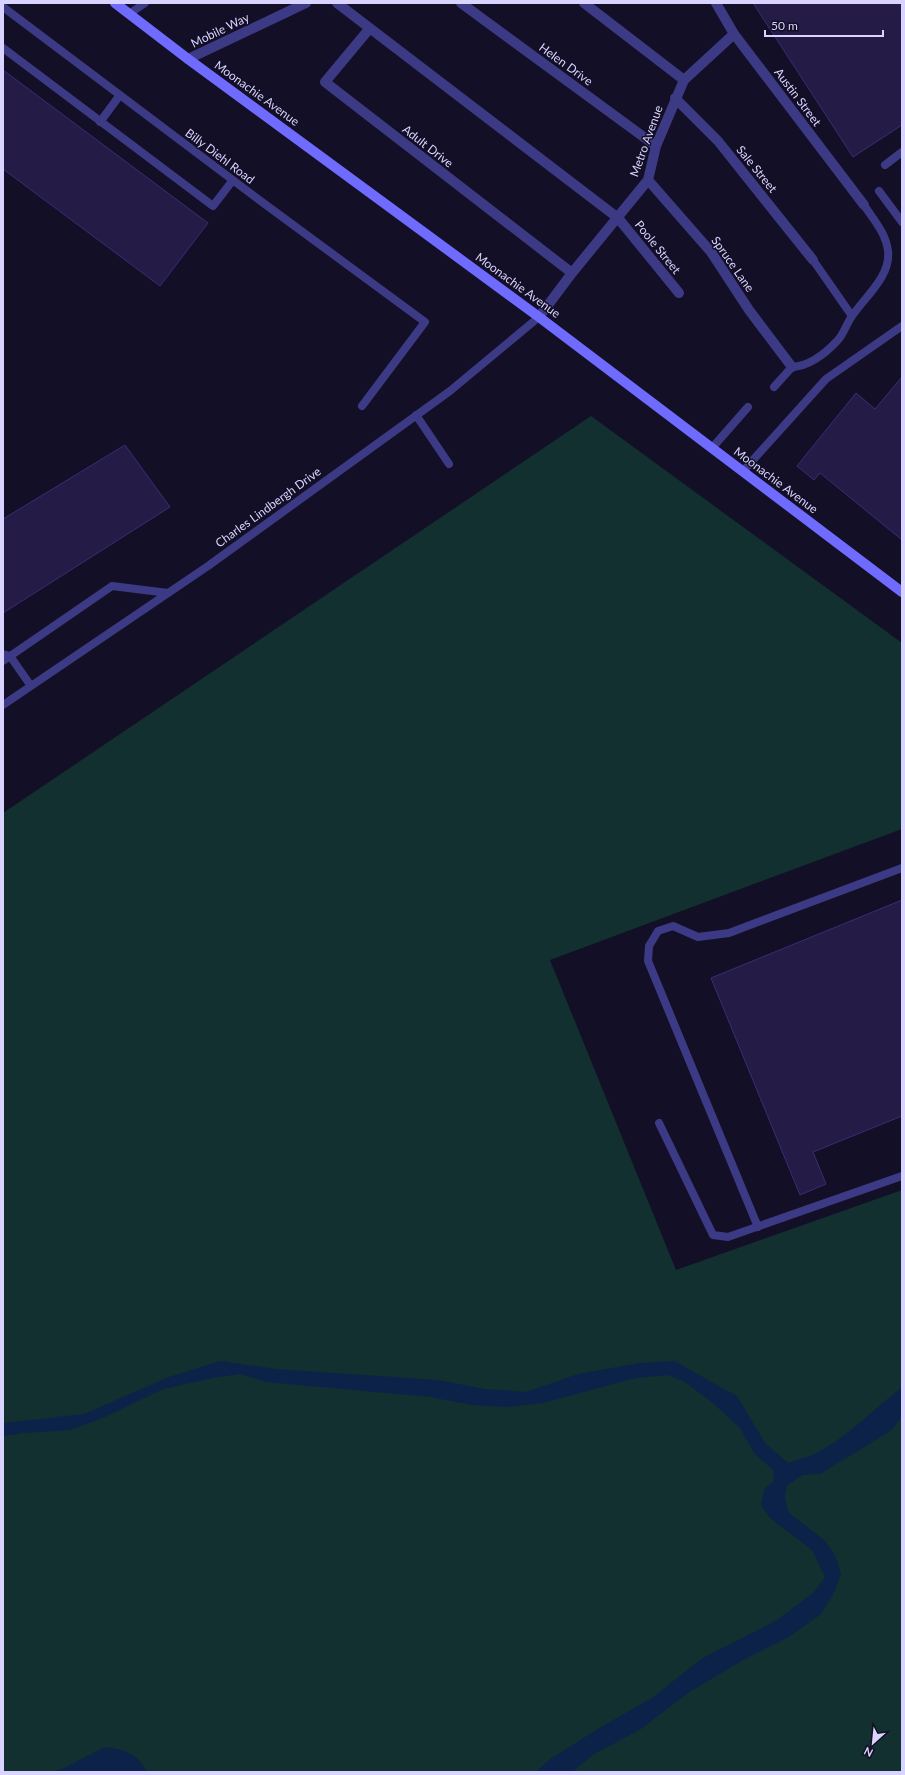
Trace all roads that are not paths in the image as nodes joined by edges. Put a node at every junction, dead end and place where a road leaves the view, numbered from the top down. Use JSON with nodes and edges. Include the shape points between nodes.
{"nodes":[{"id":1,"x":115,"y":3,"type":"edge"},
{"id":2,"x":145,"y":3,"type":"edge"},
{"id":3,"x":306,"y":3,"type":"edge"},
{"id":4,"x":337,"y":3,"type":"edge"},
{"id":5,"x":461,"y":3,"type":"edge"},
{"id":6,"x":584,"y":3,"type":"edge"},
{"id":7,"x":716,"y":3,"type":"edge"},
{"id":8,"x":4,"y":10,"type":"edge"},
{"id":9,"x":129,"y":14,"type":"junction"},
{"id":10,"x":370,"y":28,"type":"junction"},
{"id":11,"x":734,"y":34,"type":"junction"},
{"id":12,"x":3,"y":48,"type":"edge"},
{"id":13,"x":188,"y":59,"type":"junction"},
{"id":14,"x":684,"y":80,"type":"junction"},
{"id":15,"x":120,"y":95,"type":"junction"},
{"id":16,"x":675,"y":98,"type":"junction"},
{"id":17,"x":100,"y":122,"type":"junction"},
{"id":18,"x":656,"y":146,"type":"junction"},
{"id":19,"x":902,"y":152,"type":"edge"},
{"id":20,"x":885,"y":165,"type":"dead end"},
{"id":21,"x":232,"y":180,"type":"junction"},
{"id":22,"x":648,"y":180,"type":"junction"},
{"id":23,"x":879,"y":191,"type":"dead end"},
{"id":24,"x":864,"y":205,"type":"joint"},
{"id":25,"x":618,"y":218,"type":"junction"},
{"id":26,"x":902,"y":222,"type":"edge"},
{"id":27,"x":813,"y":260,"type":"joint"},
{"id":28,"x":572,"y":273,"type":"junction"},
{"id":29,"x":679,"y":293,"type":"dead end"},
{"id":30,"x":852,"y":316,"type":"junction"},
{"id":31,"x":539,"y":317,"type":"junction"},
{"id":32,"x":902,"y":326,"type":"edge"},
{"id":33,"x":792,"y":367,"type":"junction"},
{"id":34,"x":774,"y":387,"type":"dead end"},
{"id":35,"x":362,"y":406,"type":"dead end"},
{"id":36,"x":748,"y":407,"type":"dead end"},
{"id":37,"x":416,"y":415,"type":"junction"},
{"id":38,"x":712,"y":448,"type":"junction"},
{"id":39,"x":449,"y":464,"type":"dead end"},
{"id":40,"x":743,"y":471,"type":"junction"},
{"id":41,"x":902,"y":592,"type":"edge"},
{"id":42,"x":168,"y":593,"type":"junction"},
{"id":43,"x":7,"y":655,"type":"edge"},
{"id":44,"x":3,"y":661,"type":"edge"},
{"id":45,"x":31,"y":686,"type":"junction"},
{"id":46,"x":3,"y":705,"type":"edge"},
{"id":47,"x":902,"y":868,"type":"edge"},
{"id":48,"x":659,"y":1123,"type":"dead end"},
{"id":49,"x":902,"y":1176,"type":"edge"},
{"id":50,"x":758,"y":1227,"type":"junction"}],
"edges":[{"from":1,"to":9,"type":"main road","name":"Moonachie Avenue"},
{"from":2,"to":9,"type":"lane"},
{"from":3,"to":13,"type":"street","name":"Mobile Way"},
{"from":4,"to":10,"type":"street"},
{"from":5,"to":18,"type":"street","name":"Helen Drive"},
{"from":6,"to":14,"type":"street"},
{"from":7,"to":11,"type":"street","name":"Austin Street"},
{"from":8,"to":15,"type":"lane","name":"Billy Diehl Road"},
{"from":9,"to":13,"type":"main road","name":"Moonachie Avenue"},
{"from":10,"to":25,"type":"street"},
{"from":10,"to":28,"type":"street","name":"Adult Drive","via":[[325,82]]},
{"from":11,"to":14,"type":"street","name":"Metro Avenue"},
{"from":11,"to":24,"type":"street","name":"Austin Street"},
{"from":12,"to":17,"type":"lane"},
{"from":13,"to":31,"type":"main road","name":"Moonachie Avenue"},
{"from":14,"to":16,"type":"street","name":"Metro Avenue"},
{"from":15,"to":17,"type":"lane"},
{"from":15,"to":21,"type":"lane","name":"Billy Diehl Road"},
{"from":16,"to":18,"type":"street","name":"Metro Avenue"},
{"from":16,"to":27,"type":"street","name":"Sale Street","via":[[718,141]]},
{"from":17,"to":21,"type":"lane","via":[[213,206]]},
{"from":18,"to":22,"type":"street","name":"Metro Avenue"},
{"from":19,"to":20,"type":"lane"},
{"from":21,"to":35,"type":"lane","name":"Billy Diehl Road","via":[[425,322]]},
{"from":22,"to":25,"type":"street","name":"Metro Avenue"},
{"from":22,"to":33,"type":"street","name":"Spruce Lane","via":[[712,252],[749,310]]},
{"from":23,"to":26,"type":"lane"},
{"from":24,"to":30,"type":"lane","via":[[882,232],[888,251],[887,266]]},
{"from":25,"to":28,"type":"street","name":"Metro Avenue"},
{"from":25,"to":29,"type":"street","name":"Poole Street"},
{"from":27,"to":30,"type":"lane"},
{"from":28,"to":31,"type":"street","name":"Metro Avenue"},
{"from":30,"to":33,"type":"lane","via":[[840,338],[832,345],[804,366]]},
{"from":31,"to":37,"type":"lane","name":"Charles Lindbergh Drive","via":[[450,391]]},
{"from":31,"to":38,"type":"main road","name":"Moonachie Avenue"},
{"from":32,"to":40,"type":"lane","via":[[826,379]]},
{"from":33,"to":34,"type":"lane"},
{"from":36,"to":38,"type":"lane"},
{"from":37,"to":39,"type":"lane"},
{"from":37,"to":42,"type":"lane","name":"Charles Lindbergh Drive"},
{"from":38,"to":40,"type":"main road","name":"Moonachie Avenue"},
{"from":40,"to":41,"type":"main road","name":"Moonachie Avenue"},
{"from":42,"to":43,"type":"lane","via":[[112,586]]},
{"from":42,"to":45,"type":"lane","name":"Charles Lindbergh Drive"},
{"from":43,"to":44,"type":"lane"},
{"from":43,"to":45,"type":"lane"},
{"from":45,"to":46,"type":"lane","name":"Charles Lindbergh Drive"},
{"from":47,"to":50,"type":"lane","via":[[729,933],[698,937],[673,926],[658,931],[650,946],[648,961]]},
{"from":48,"to":50,"type":"lane","via":[[713,1235],[728,1238]]},
{"from":49,"to":50,"type":"lane"}]}
